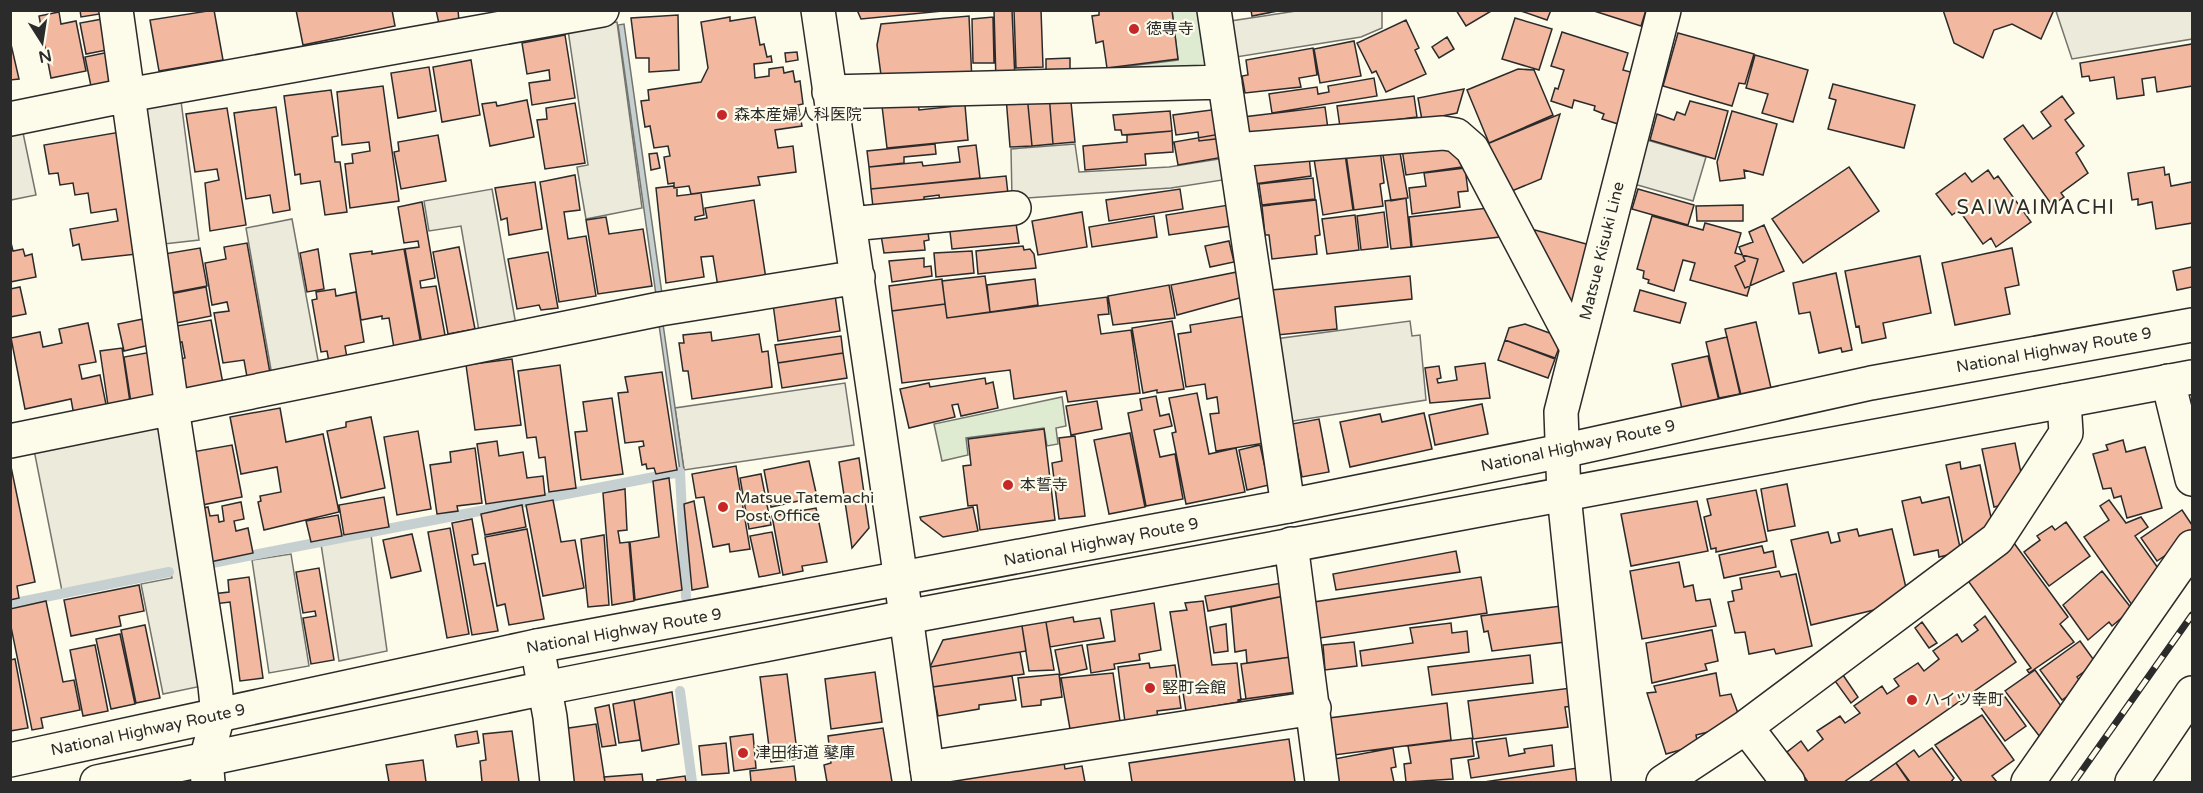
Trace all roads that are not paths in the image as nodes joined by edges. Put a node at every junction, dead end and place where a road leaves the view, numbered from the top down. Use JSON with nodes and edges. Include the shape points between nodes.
{"nodes":[{"id":1,"x":116,"y":10,"type":"edge"},
{"id":2,"x":602,"y":10,"type":"edge"},
{"id":3,"x":818,"y":10,"type":"edge"},
{"id":4,"x":1214,"y":10,"type":"edge"},
{"id":5,"x":1664,"y":10,"type":"edge"},
{"id":6,"x":1225,"y":82,"type":"junction"},
{"id":7,"x":829,"y":92,"type":"junction"},
{"id":8,"x":128,"y":95,"type":"junction"},
{"id":9,"x":10,"y":119,"type":"edge"},
{"id":10,"x":1235,"y":150,"type":"junction"},
{"id":11,"x":1014,"y":208,"type":"dead end"},
{"id":12,"x":851,"y":224,"type":"junction"},
{"id":13,"x":858,"y":277,"type":"junction"},
{"id":14,"x":2193,"y":325,"type":"edge"},
{"id":15,"x":1577,"y":348,"type":"junction"},
{"id":16,"x":2180,"y":379,"type":"edge"},
{"id":17,"x":2064,"y":401,"type":"junction"},
{"id":18,"x":172,"y":408,"type":"junction"},
{"id":19,"x":10,"y":441,"type":"edge"},
{"id":20,"x":1562,"y":451,"type":"junction"},
{"id":21,"x":2193,"y":479,"type":"edge"},
{"id":22,"x":1564,"y":495,"type":"junction"},
{"id":23,"x":1288,"y":506,"type":"junction"},
{"id":24,"x":1291,"y":544,"type":"junction"},
{"id":25,"x":2193,"y":547,"type":"edge"},
{"id":26,"x":901,"y":580,"type":"junction"},
{"id":27,"x":906,"y":617,"type":"junction"},
{"id":28,"x":537,"y":646,"type":"junction"},
{"id":29,"x":545,"y":688,"type":"junction"},
{"id":30,"x":2193,"y":693,"type":"edge"},
{"id":31,"x":1314,"y":708,"type":"junction"},
{"id":32,"x":218,"y":715,"type":"junction"},
{"id":33,"x":1746,"y":727,"type":"junction"},
{"id":34,"x":10,"y":760,"type":"edge"},
{"id":35,"x":207,"y":771,"type":"edge"},
{"id":36,"x":928,"y":775,"type":"edge"},
{"id":37,"x":97,"y":783,"type":"edge"},
{"id":38,"x":557,"y":783,"type":"edge"},
{"id":39,"x":1322,"y":783,"type":"edge"},
{"id":40,"x":1594,"y":783,"type":"edge"},
{"id":41,"x":1663,"y":783,"type":"edge"},
{"id":42,"x":1788,"y":783,"type":"edge"},
{"id":43,"x":2028,"y":783,"type":"edge"},
{"id":44,"x":2132,"y":783,"type":"edge"}],
"edges":[{"from":1,"to":8,"type":"main road"},
{"from":2,"to":8,"type":"main road"},
{"from":3,"to":7,"type":"main road"},
{"from":4,"to":6,"type":"main road"},
{"from":5,"to":15,"type":"main road","name":"Matsue Kisuki Line"},
{"from":6,"to":7,"type":"main road"},
{"from":6,"to":10,"type":"main road"},
{"from":7,"to":12,"type":"main road"},
{"from":8,"to":9,"type":"main road"},
{"from":8,"to":18,"type":"main road"},
{"from":10,"to":15,"type":"main road","via":[[1456,135],[1472,148]]},
{"from":10,"to":23,"type":"main road"},
{"from":11,"to":12,"type":"main road"},
{"from":12,"to":13,"type":"main road"},
{"from":13,"to":18,"type":"main road","via":[[660,309]]},
{"from":13,"to":26,"type":"main road"},
{"from":14,"to":20,"type":"main road","name":"National Highway Route 9","via":[[1871,383]]},
{"from":15,"to":20,"type":"main road","name":"Matsue Kisuki Line","via":[[1562,412]]},
{"from":16,"to":17,"type":"main road"},
{"from":16,"to":21,"type":"main road"},
{"from":17,"to":22,"type":"main road"},
{"from":17,"to":33,"type":"main road","via":[[2066,433],[1997,539]]},
{"from":18,"to":19,"type":"main road"},
{"from":18,"to":32,"type":"main road"},
{"from":20,"to":22,"type":"main road","name":"Matsue Kisuki Line"},
{"from":20,"to":23,"type":"main road","name":"National Highway Route 9"},
{"from":22,"to":24,"type":"main road"},
{"from":22,"to":40,"type":"main road","name":"Matsue Kisuki Line"},
{"from":23,"to":26,"type":"main road","name":"National Highway Route 9"},
{"from":24,"to":27,"type":"main road"},
{"from":24,"to":31,"type":"main road"},
{"from":25,"to":43,"type":"main road"},
{"from":26,"to":27,"type":"main road"},
{"from":26,"to":28,"type":"main road","name":"National Highway Route 9"},
{"from":27,"to":29,"type":"main road"},
{"from":27,"to":36,"type":"main road"},
{"from":28,"to":29,"type":"main road"},
{"from":28,"to":32,"type":"main road","name":"National Highway Route 9"},
{"from":29,"to":35,"type":"main road"},
{"from":29,"to":38,"type":"main road"},
{"from":30,"to":44,"type":"main road"},
{"from":31,"to":36,"type":"main road"},
{"from":31,"to":39,"type":"main road"},
{"from":32,"to":34,"type":"main road","name":"National Highway Route 9"},
{"from":32,"to":35,"type":"main road"},
{"from":33,"to":41,"type":"main road"},
{"from":33,"to":42,"type":"main road"},
{"from":35,"to":37,"type":"main road"}]}
